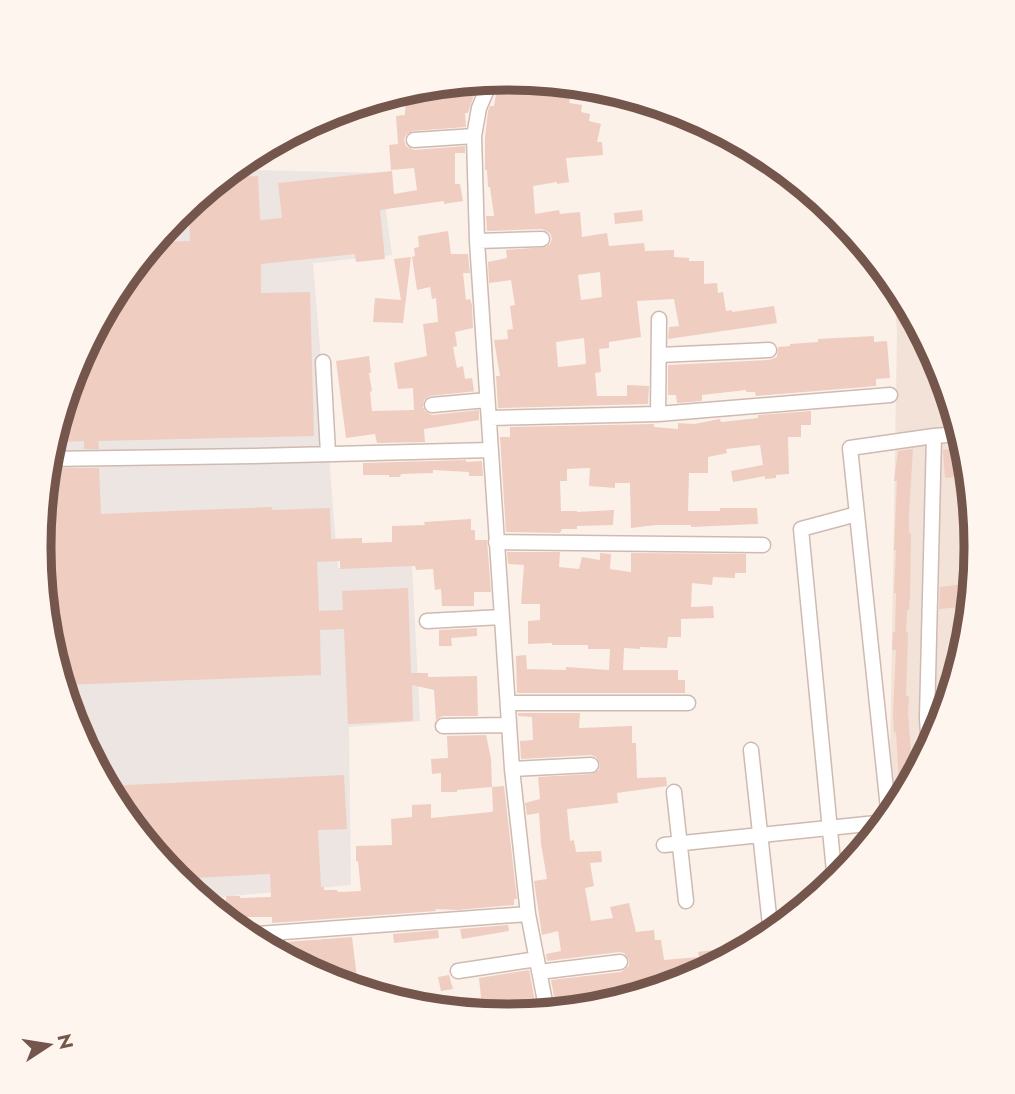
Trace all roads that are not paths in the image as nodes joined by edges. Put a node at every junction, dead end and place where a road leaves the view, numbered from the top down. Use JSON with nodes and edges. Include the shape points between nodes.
{"nodes":[{"id":1,"x":486,"y":91,"type":"edge"},
{"id":2,"x":474,"y":136,"type":"junction"},
{"id":3,"x":414,"y":140,"type":"dead end"},
{"id":4,"x":542,"y":239,"type":"dead end"},
{"id":5,"x":477,"y":242,"type":"junction"},
{"id":6,"x":659,"y":319,"type":"dead end"},
{"id":7,"x":769,"y":351,"type":"dead end"},
{"id":8,"x":660,"y":355,"type":"junction"},
{"id":9,"x":323,"y":362,"type":"dead end"},
{"id":10,"x":890,"y":395,"type":"dead end"},
{"id":11,"x":487,"y":400,"type":"junction"},
{"id":12,"x":432,"y":405,"type":"dead end"},
{"id":13,"x":658,"y":414,"type":"junction"},
{"id":14,"x":489,"y":418,"type":"junction"},
{"id":15,"x":950,"y":435,"type":"edge"},
{"id":16,"x":934,"y":436,"type":"junction"},
{"id":17,"x":491,"y":450,"type":"junction"},
{"id":18,"x":328,"y":453,"type":"junction"},
{"id":19,"x":60,"y":459,"type":"edge"},
{"id":20,"x":857,"y":514,"type":"junction"},
{"id":21,"x":496,"y":542,"type":"junction"},
{"id":22,"x":763,"y":545,"type":"dead end"},
{"id":23,"x":502,"y":617,"type":"junction"},
{"id":24,"x":427,"y":621,"type":"dead end"},
{"id":25,"x":508,"y":703,"type":"junction"},
{"id":26,"x":688,"y":703,"type":"dead end"},
{"id":27,"x":509,"y":724,"type":"junction"},
{"id":28,"x":927,"y":725,"type":"edge"},
{"id":29,"x":443,"y":726,"type":"dead end"},
{"id":30,"x":751,"y":750,"type":"dead end"},
{"id":31,"x":591,"y":765,"type":"dead end"},
{"id":32,"x":512,"y":769,"type":"junction"},
{"id":33,"x":674,"y":792,"type":"dead end"},
{"id":34,"x":885,"y":803,"type":"edge"},
{"id":35,"x":872,"y":822,"type":"edge"},
{"id":36,"x":830,"y":828,"type":"junction"},
{"id":37,"x":760,"y":835,"type":"junction"},
{"id":38,"x":680,"y":843,"type":"junction"},
{"id":39,"x":664,"y":845,"type":"dead end"},
{"id":40,"x":834,"y":866,"type":"edge"},
{"id":41,"x":686,"y":901,"type":"dead end"},
{"id":42,"x":528,"y":914,"type":"junction"},
{"id":43,"x":770,"y":921,"type":"edge"},
{"id":44,"x":276,"y":933,"type":"junction"},
{"id":45,"x":264,"y":934,"type":"edge"},
{"id":46,"x":276,"y":941,"type":"edge"},
{"id":47,"x":620,"y":962,"type":"dead end"},
{"id":48,"x":538,"y":966,"type":"junction"},
{"id":49,"x":458,"y":971,"type":"dead end"},
{"id":50,"x":545,"y":1002,"type":"edge"}],
"edges":[{"from":1,"to":2,"type":"street"},
{"from":2,"to":3,"type":"street"},
{"from":2,"to":5,"type":"street"},
{"from":4,"to":5,"type":"street"},
{"from":5,"to":11,"type":"street"},
{"from":6,"to":8,"type":"street"},
{"from":7,"to":8,"type":"street"},
{"from":8,"to":13,"type":"street"},
{"from":9,"to":18,"type":"street"},
{"from":10,"to":13,"type":"street"},
{"from":11,"to":12,"type":"street"},
{"from":11,"to":14,"type":"street"},
{"from":13,"to":14,"type":"street"},
{"from":14,"to":17,"type":"street"},
{"from":15,"to":16,"type":"street"},
{"from":16,"to":20,"type":"street","via":[[850,448]]},
{"from":16,"to":28,"type":"street"},
{"from":17,"to":18,"type":"street"},
{"from":17,"to":21,"type":"street"},
{"from":18,"to":19,"type":"street"},
{"from":20,"to":34,"type":"street"},
{"from":20,"to":36,"type":"street","via":[[801,529]]},
{"from":21,"to":22,"type":"street"},
{"from":21,"to":23,"type":"street"},
{"from":23,"to":24,"type":"street"},
{"from":23,"to":25,"type":"street"},
{"from":25,"to":26,"type":"street"},
{"from":25,"to":27,"type":"street"},
{"from":27,"to":29,"type":"street"},
{"from":27,"to":32,"type":"street"},
{"from":30,"to":37,"type":"street"},
{"from":31,"to":32,"type":"street"},
{"from":32,"to":42,"type":"street"},
{"from":33,"to":38,"type":"street"},
{"from":35,"to":36,"type":"street"},
{"from":36,"to":37,"type":"street"},
{"from":36,"to":40,"type":"street"},
{"from":37,"to":38,"type":"street"},
{"from":37,"to":43,"type":"street"},
{"from":38,"to":39,"type":"street"},
{"from":38,"to":41,"type":"street"},
{"from":42,"to":44,"type":"street"},
{"from":42,"to":48,"type":"street"},
{"from":44,"to":45,"type":"street"},
{"from":44,"to":46,"type":"street"},
{"from":47,"to":48,"type":"street"},
{"from":48,"to":49,"type":"street"},
{"from":48,"to":50,"type":"street"}]}
